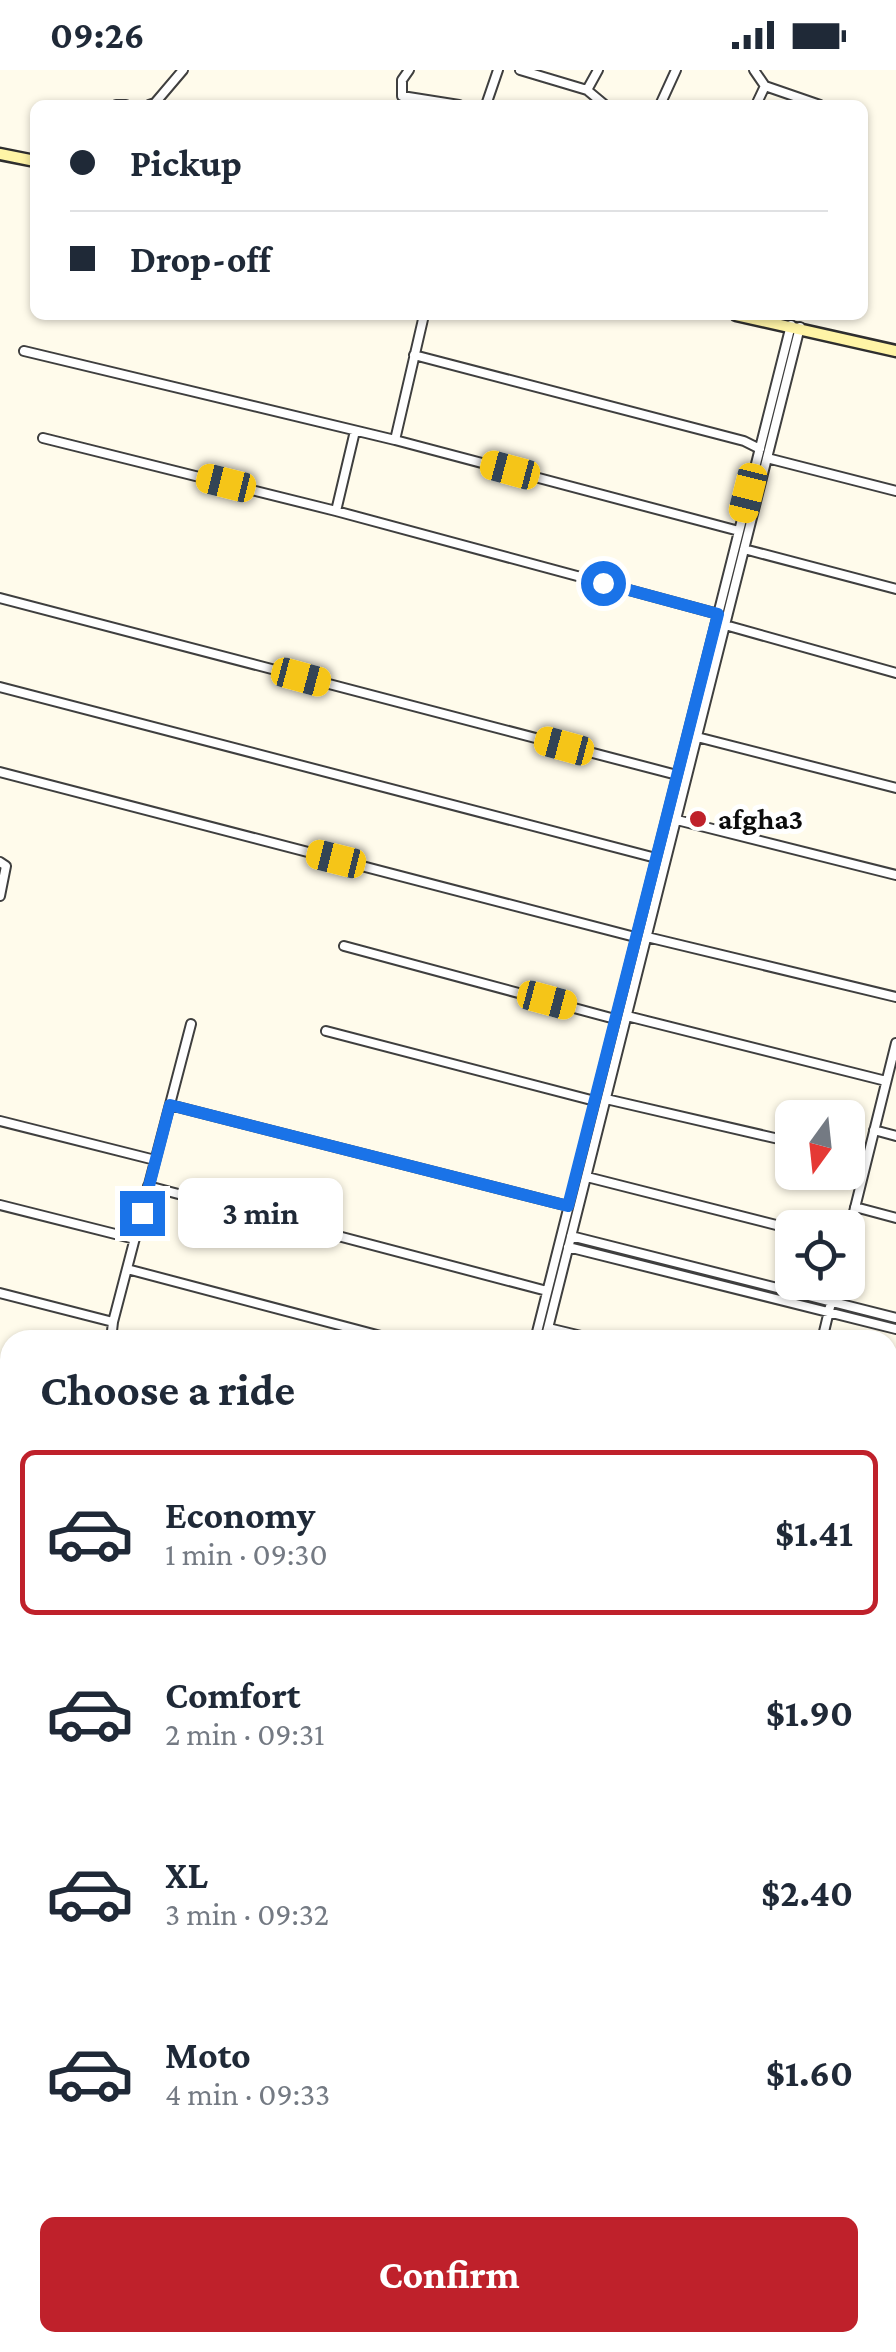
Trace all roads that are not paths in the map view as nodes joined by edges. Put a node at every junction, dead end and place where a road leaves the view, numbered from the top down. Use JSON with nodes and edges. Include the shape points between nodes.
{"nodes":[{"id":1,"x":184,"y":70,"type":"edge"},
{"id":2,"x":409,"y":70,"type":"edge"},
{"id":3,"x":498,"y":70,"type":"edge"},
{"id":4,"x":520,"y":70,"type":"edge"},
{"id":5,"x":598,"y":70,"type":"edge"},
{"id":6,"x":676,"y":70,"type":"edge"},
{"id":7,"x":754,"y":70,"type":"edge"},
{"id":8,"x":765,"y":86,"type":"junction"},
{"id":9,"x":587,"y":90,"type":"junction"},
{"id":10,"x":158,"y":100,"type":"edge"},
{"id":11,"x":427,"y":100,"type":"edge"},
{"id":12,"x":488,"y":100,"type":"edge"},
{"id":13,"x":598,"y":100,"type":"edge"},
{"id":14,"x":662,"y":100,"type":"edge"},
{"id":15,"x":758,"y":100,"type":"edge"},
{"id":16,"x":806,"y":100,"type":"edge"},
{"id":17,"x":0,"y":154,"type":"edge"},
{"id":18,"x":30,"y":160,"type":"edge"},
{"id":19,"x":423,"y":320,"type":"edge"},
{"id":20,"x":763,"y":320,"type":"edge"},
{"id":21,"x":795,"y":326,"type":"junction"},
{"id":22,"x":24,"y":351,"type":"dead end"},
{"id":23,"x":896,"y":351,"type":"edge"},
{"id":24,"x":414,"y":355,"type":"junction"},
{"id":25,"x":354,"y":430,"type":"junction"},
{"id":26,"x":43,"y":438,"type":"dead end"},
{"id":27,"x":395,"y":440,"type":"junction"},
{"id":28,"x":760,"y":449,"type":"junction"},
{"id":29,"x":767,"y":458,"type":"junction"},
{"id":30,"x":896,"y":492,"type":"edge"},
{"id":31,"x":336,"y":510,"type":"junction"},
{"id":32,"x":739,"y":531,"type":"junction"},
{"id":33,"x":744,"y":549,"type":"junction"},
{"id":34,"x":896,"y":589,"type":"edge"},
{"id":35,"x":0,"y":598,"type":"edge"},
{"id":36,"x":718,"y":614,"type":"junction"},
{"id":37,"x":725,"y":625,"type":"junction"},
{"id":38,"x":896,"y":673,"type":"edge"},
{"id":39,"x":0,"y":687,"type":"edge"},
{"id":40,"x":697,"y":696,"type":"junction"},
{"id":41,"x":707,"y":698,"type":"junction"},
{"id":42,"x":698,"y":737,"type":"junction"},
{"id":43,"x":0,"y":772,"type":"edge"},
{"id":44,"x":677,"y":776,"type":"junction"},
{"id":45,"x":896,"y":788,"type":"edge"},
{"id":46,"x":676,"y":820,"type":"junction"},
{"id":47,"x":656,"y":858,"type":"junction"},
{"id":48,"x":0,"y":862,"type":"edge"},
{"id":49,"x":896,"y":875,"type":"edge"},
{"id":50,"x":0,"y":896,"type":"edge"},
{"id":51,"x":636,"y":937,"type":"junction"},
{"id":52,"x":647,"y":937,"type":"junction"},
{"id":53,"x":344,"y":946,"type":"dead end"},
{"id":54,"x":896,"y":997,"type":"edge"},
{"id":55,"x":626,"y":1016,"type":"junction"},
{"id":56,"x":615,"y":1019,"type":"junction"},
{"id":57,"x":191,"y":1024,"type":"dead end"},
{"id":58,"x":326,"y":1031,"type":"dead end"},
{"id":59,"x":896,"y":1045,"type":"edge"},
{"id":60,"x":886,"y":1081,"type":"junction"},
{"id":61,"x":606,"y":1099,"type":"junction"},
{"id":62,"x":595,"y":1102,"type":"junction"},
{"id":63,"x":170,"y":1105,"type":"junction"},
{"id":64,"x":0,"y":1121,"type":"edge"},
{"id":65,"x":874,"y":1130,"type":"junction"},
{"id":66,"x":896,"y":1136,"type":"edge"},
{"id":67,"x":775,"y":1138,"type":"edge"},
{"id":68,"x":867,"y":1159,"type":"joint"},
{"id":69,"x":155,"y":1160,"type":"junction"},
{"id":70,"x":587,"y":1176,"type":"junction"},
{"id":71,"x":148,"y":1186,"type":"junction"},
{"id":72,"x":0,"y":1204,"type":"edge"},
{"id":73,"x":568,"y":1206,"type":"junction"},
{"id":74,"x":855,"y":1207,"type":"junction"},
{"id":75,"x":854,"y":1210,"type":"edge"},
{"id":76,"x":896,"y":1218,"type":"edge"},
{"id":77,"x":775,"y":1224,"type":"edge"},
{"id":78,"x":567,"y":1235,"type":"junction"},
{"id":79,"x":134,"y":1239,"type":"junction"},
{"id":80,"x":564,"y":1246,"type":"junction"},
{"id":81,"x":127,"y":1269,"type":"junction"},
{"id":82,"x":547,"y":1291,"type":"junction"},
{"id":83,"x":0,"y":1293,"type":"edge"},
{"id":84,"x":832,"y":1302,"type":"junction"},
{"id":85,"x":829,"y":1312,"type":"junction"},
{"id":86,"x":896,"y":1318,"type":"edge"},
{"id":87,"x":113,"y":1322,"type":"junction"},
{"id":88,"x":548,"y":1328,"type":"joint"},
{"id":89,"x":896,"y":1329,"type":"edge"},
{"id":90,"x":112,"y":1330,"type":"edge"},
{"id":91,"x":358,"y":1330,"type":"edge"},
{"id":92,"x":537,"y":1330,"type":"edge"},
{"id":93,"x":556,"y":1330,"type":"edge"},
{"id":94,"x":824,"y":1330,"type":"edge"}],
"edges":[{"from":1,"to":10,"type":"street"},
{"from":2,"to":11,"type":"street","via":[[402,96]]},
{"from":3,"to":12,"type":"street"},
{"from":4,"to":9,"type":"street"},
{"from":5,"to":9,"type":"street"},
{"from":6,"to":14,"type":"street"},
{"from":7,"to":8,"type":"street"},
{"from":8,"to":15,"type":"street"},
{"from":8,"to":16,"type":"street"},
{"from":9,"to":13,"type":"street"},
{"from":17,"to":18,"type":"main road"},
{"from":19,"to":24,"type":"street"},
{"from":20,"to":21,"type":"main road"},
{"from":21,"to":23,"type":"main road"},
{"from":21,"to":28,"type":"street"},
{"from":21,"to":29,"type":"street"},
{"from":22,"to":25,"type":"street"},
{"from":24,"to":27,"type":"street"},
{"from":24,"to":28,"type":"street"},
{"from":25,"to":27,"type":"street"},
{"from":25,"to":31,"type":"street"},
{"from":26,"to":31,"type":"street"},
{"from":27,"to":32,"type":"street"},
{"from":28,"to":32,"type":"street"},
{"from":29,"to":30,"type":"street"},
{"from":29,"to":33,"type":"street"},
{"from":31,"to":36,"type":"street"},
{"from":32,"to":36,"type":"street"},
{"from":33,"to":34,"type":"street"},
{"from":33,"to":37,"type":"street"},
{"from":35,"to":44,"type":"street"},
{"from":36,"to":40,"type":"street"},
{"from":37,"to":38,"type":"street"},
{"from":37,"to":41,"type":"street"},
{"from":39,"to":47,"type":"street"},
{"from":40,"to":41,"type":"street"},
{"from":40,"to":44,"type":"street"},
{"from":41,"to":42,"type":"street"},
{"from":42,"to":45,"type":"street"},
{"from":42,"to":46,"type":"street"},
{"from":43,"to":51,"type":"street"},
{"from":44,"to":47,"type":"street"},
{"from":46,"to":49,"type":"street"},
{"from":46,"to":52,"type":"street"},
{"from":47,"to":51,"type":"street"},
{"from":48,"to":50,"type":"street","via":[[6,866]]},
{"from":51,"to":56,"type":"street"},
{"from":52,"to":54,"type":"street"},
{"from":52,"to":55,"type":"street"},
{"from":53,"to":56,"type":"street"},
{"from":55,"to":60,"type":"street"},
{"from":55,"to":61,"type":"street"},
{"from":56,"to":62,"type":"street"},
{"from":57,"to":63,"type":"street"},
{"from":58,"to":62,"type":"street"},
{"from":59,"to":60,"type":"street"},
{"from":60,"to":65,"type":"street"},
{"from":61,"to":67,"type":"street"},
{"from":61,"to":70,"type":"street"},
{"from":62,"to":73,"type":"street"},
{"from":63,"to":69,"type":"street"},
{"from":63,"to":73,"type":"street"},
{"from":64,"to":69,"type":"street"},
{"from":65,"to":66,"type":"street"},
{"from":65,"to":68,"type":"street"},
{"from":68,"to":74,"type":"street"},
{"from":69,"to":71,"type":"street"},
{"from":70,"to":77,"type":"street"},
{"from":70,"to":78,"type":"street"},
{"from":71,"to":79,"type":"street"},
{"from":71,"to":82,"type":"street"},
{"from":72,"to":79,"type":"street"},
{"from":73,"to":78,"type":"street"},
{"from":74,"to":75,"type":"street"},
{"from":74,"to":76,"type":"street"},
{"from":78,"to":80,"type":"street"},
{"from":78,"to":84,"type":"street"},
{"from":79,"to":81,"type":"street"},
{"from":80,"to":82,"type":"street"},
{"from":80,"to":85,"type":"street"},
{"from":80,"to":88,"type":"street"},
{"from":81,"to":87,"type":"street"},
{"from":81,"to":91,"type":"street"},
{"from":82,"to":92,"type":"street"},
{"from":83,"to":87,"type":"street"},
{"from":84,"to":85,"type":"street"},
{"from":84,"to":86,"type":"street"},
{"from":85,"to":89,"type":"street"},
{"from":85,"to":94,"type":"street"},
{"from":87,"to":90,"type":"street"},
{"from":88,"to":93,"type":"street"}]}
